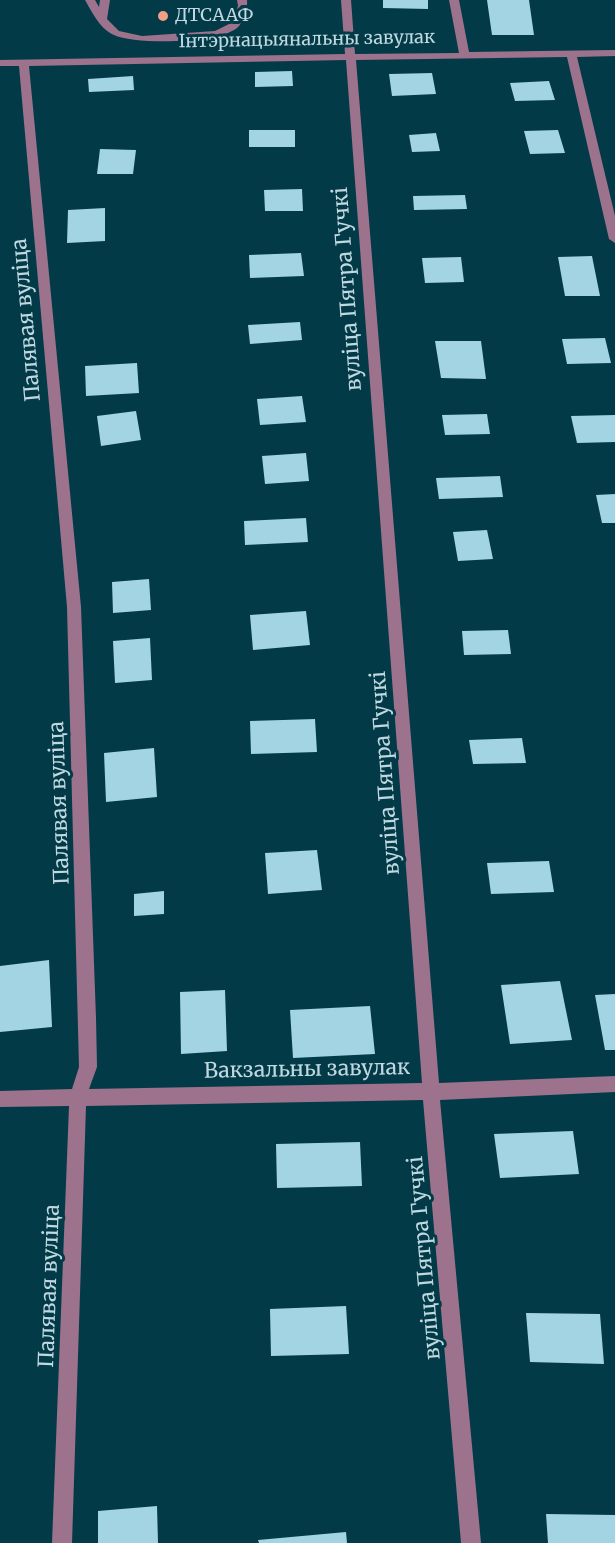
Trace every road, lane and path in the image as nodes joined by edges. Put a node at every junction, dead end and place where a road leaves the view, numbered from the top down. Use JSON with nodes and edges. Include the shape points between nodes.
{"nodes":[{"id":1,"x":90,"y":0,"type":"edge"},
{"id":2,"x":105,"y":0,"type":"edge"},
{"id":3,"x":242,"y":0,"type":"edge"},
{"id":4,"x":346,"y":0,"type":"edge"},
{"id":5,"x":454,"y":0,"type":"edge"},
{"id":6,"x":102,"y":20,"type":"junction"},
{"id":7,"x":571,"y":53,"type":"junction"},
{"id":8,"x":615,"y":53,"type":"edge"},
{"id":9,"x":464,"y":54,"type":"junction"},
{"id":10,"x":352,"y":56,"type":"junction"},
{"id":11,"x":24,"y":62,"type":"junction"},
{"id":12,"x":0,"y":63,"type":"edge"},
{"id":13,"x":615,"y":239,"type":"edge"},
{"id":14,"x":615,"y":1084,"type":"edge"},
{"id":15,"x":431,"y":1091,"type":"junction"},
{"id":16,"x":78,"y":1096,"type":"junction"},
{"id":17,"x":0,"y":1099,"type":"edge"},
{"id":18,"x":62,"y":1543,"type":"edge"},
{"id":19,"x":471,"y":1543,"type":"edge"}],
"edges":[{"from":1,"to":6,"type":"street"},
{"from":2,"to":6,"type":"street"},
{"from":3,"to":6,"type":"street","via":[[235,25],[217,34],[142,39],[116,33]]},
{"from":4,"to":10,"type":"street","name":"вуліца Пятра Гучкі"},
{"from":5,"to":9,"type":"street"},
{"from":7,"to":8,"type":"street","name":"Інтэрнацыянальны завулак"},
{"from":7,"to":9,"type":"street","name":"Інтэрнацыянальны завулак"},
{"from":7,"to":13,"type":"street"},
{"from":9,"to":10,"type":"street","name":"Інтэрнацыянальны завулак"},
{"from":10,"to":11,"type":"street","name":"Інтэрнацыянальны завулак"},
{"from":10,"to":15,"type":"street","name":"вуліца Пятра Гучкі"},
{"from":11,"to":12,"type":"street","name":"Інтэрнацыянальны завулак"},
{"from":11,"to":16,"type":"street","name":"Палявая вуліца","via":[[74,607],[88,1018],[88,1067]]},
{"from":14,"to":15,"type":"street","name":"Вакзальны завулак"},
{"from":15,"to":16,"type":"street","name":"Вакзальны завулак"},
{"from":15,"to":19,"type":"street","name":"вуліца Пятра Гучкі"},
{"from":16,"to":17,"type":"street","name":"Вакзальны завулак"},
{"from":16,"to":18,"type":"street","name":"Палявая вуліца"}]}
